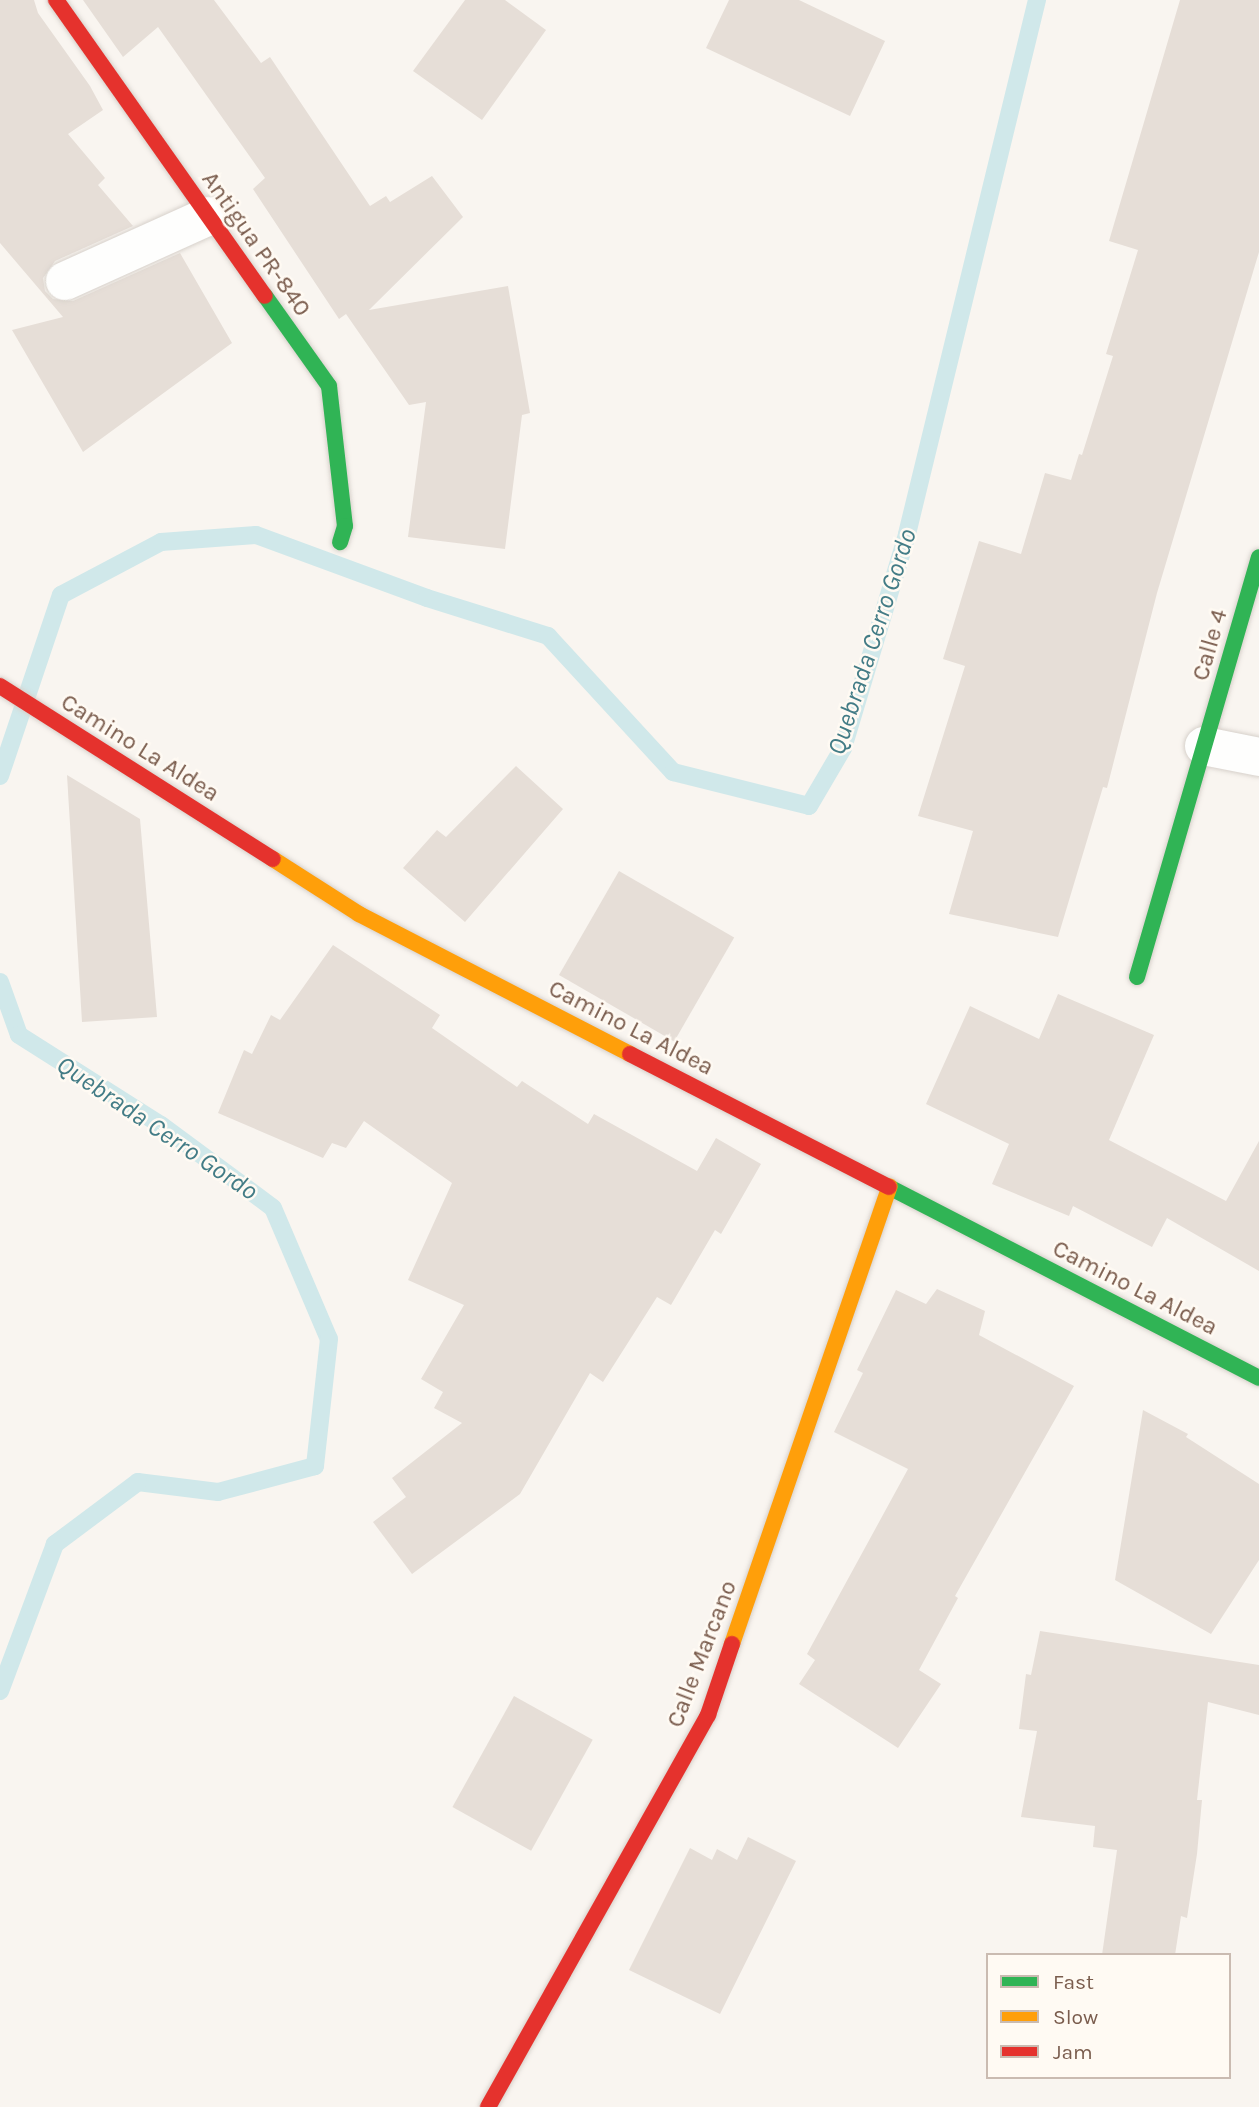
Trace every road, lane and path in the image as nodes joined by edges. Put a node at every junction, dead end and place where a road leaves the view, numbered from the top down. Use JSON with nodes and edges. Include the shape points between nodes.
{"nodes":[{"id":1,"x":56,"y":0,"type":"edge"},
{"id":2,"x":209,"y":216,"type":"junction"},
{"id":3,"x":65,"y":281,"type":"dead end"},
{"id":4,"x":340,"y":542,"type":"dead end"},
{"id":5,"x":1259,"y":556,"type":"edge"},
{"id":6,"x":0,"y":686,"type":"edge"},
{"id":7,"x":1204,"y":746,"type":"junction"},
{"id":8,"x":1259,"y":757,"type":"edge"},
{"id":9,"x":1137,"y":977,"type":"dead end"},
{"id":10,"x":890,"y":1186,"type":"junction"},
{"id":11,"x":1259,"y":1378,"type":"edge"},
{"id":12,"x":488,"y":2107,"type":"edge"}],
"edges":[{"from":1,"to":2,"type":"street","name":"Antigua PR-840"},
{"from":2,"to":3,"type":"street"},
{"from":2,"to":4,"type":"street","name":"Antigua PR-840","via":[[329,386],[345,526]]},
{"from":5,"to":7,"type":"street","name":"Calle 4"},
{"from":6,"to":10,"type":"street","name":"Camino La Aldea","via":[[359,914]]},
{"from":7,"to":8,"type":"street"},
{"from":7,"to":9,"type":"street","name":"Calle 4"},
{"from":10,"to":11,"type":"street","name":"Camino La Aldea"},
{"from":10,"to":12,"type":"street","name":"Calle Marcano","via":[[708,1715]]}]}
